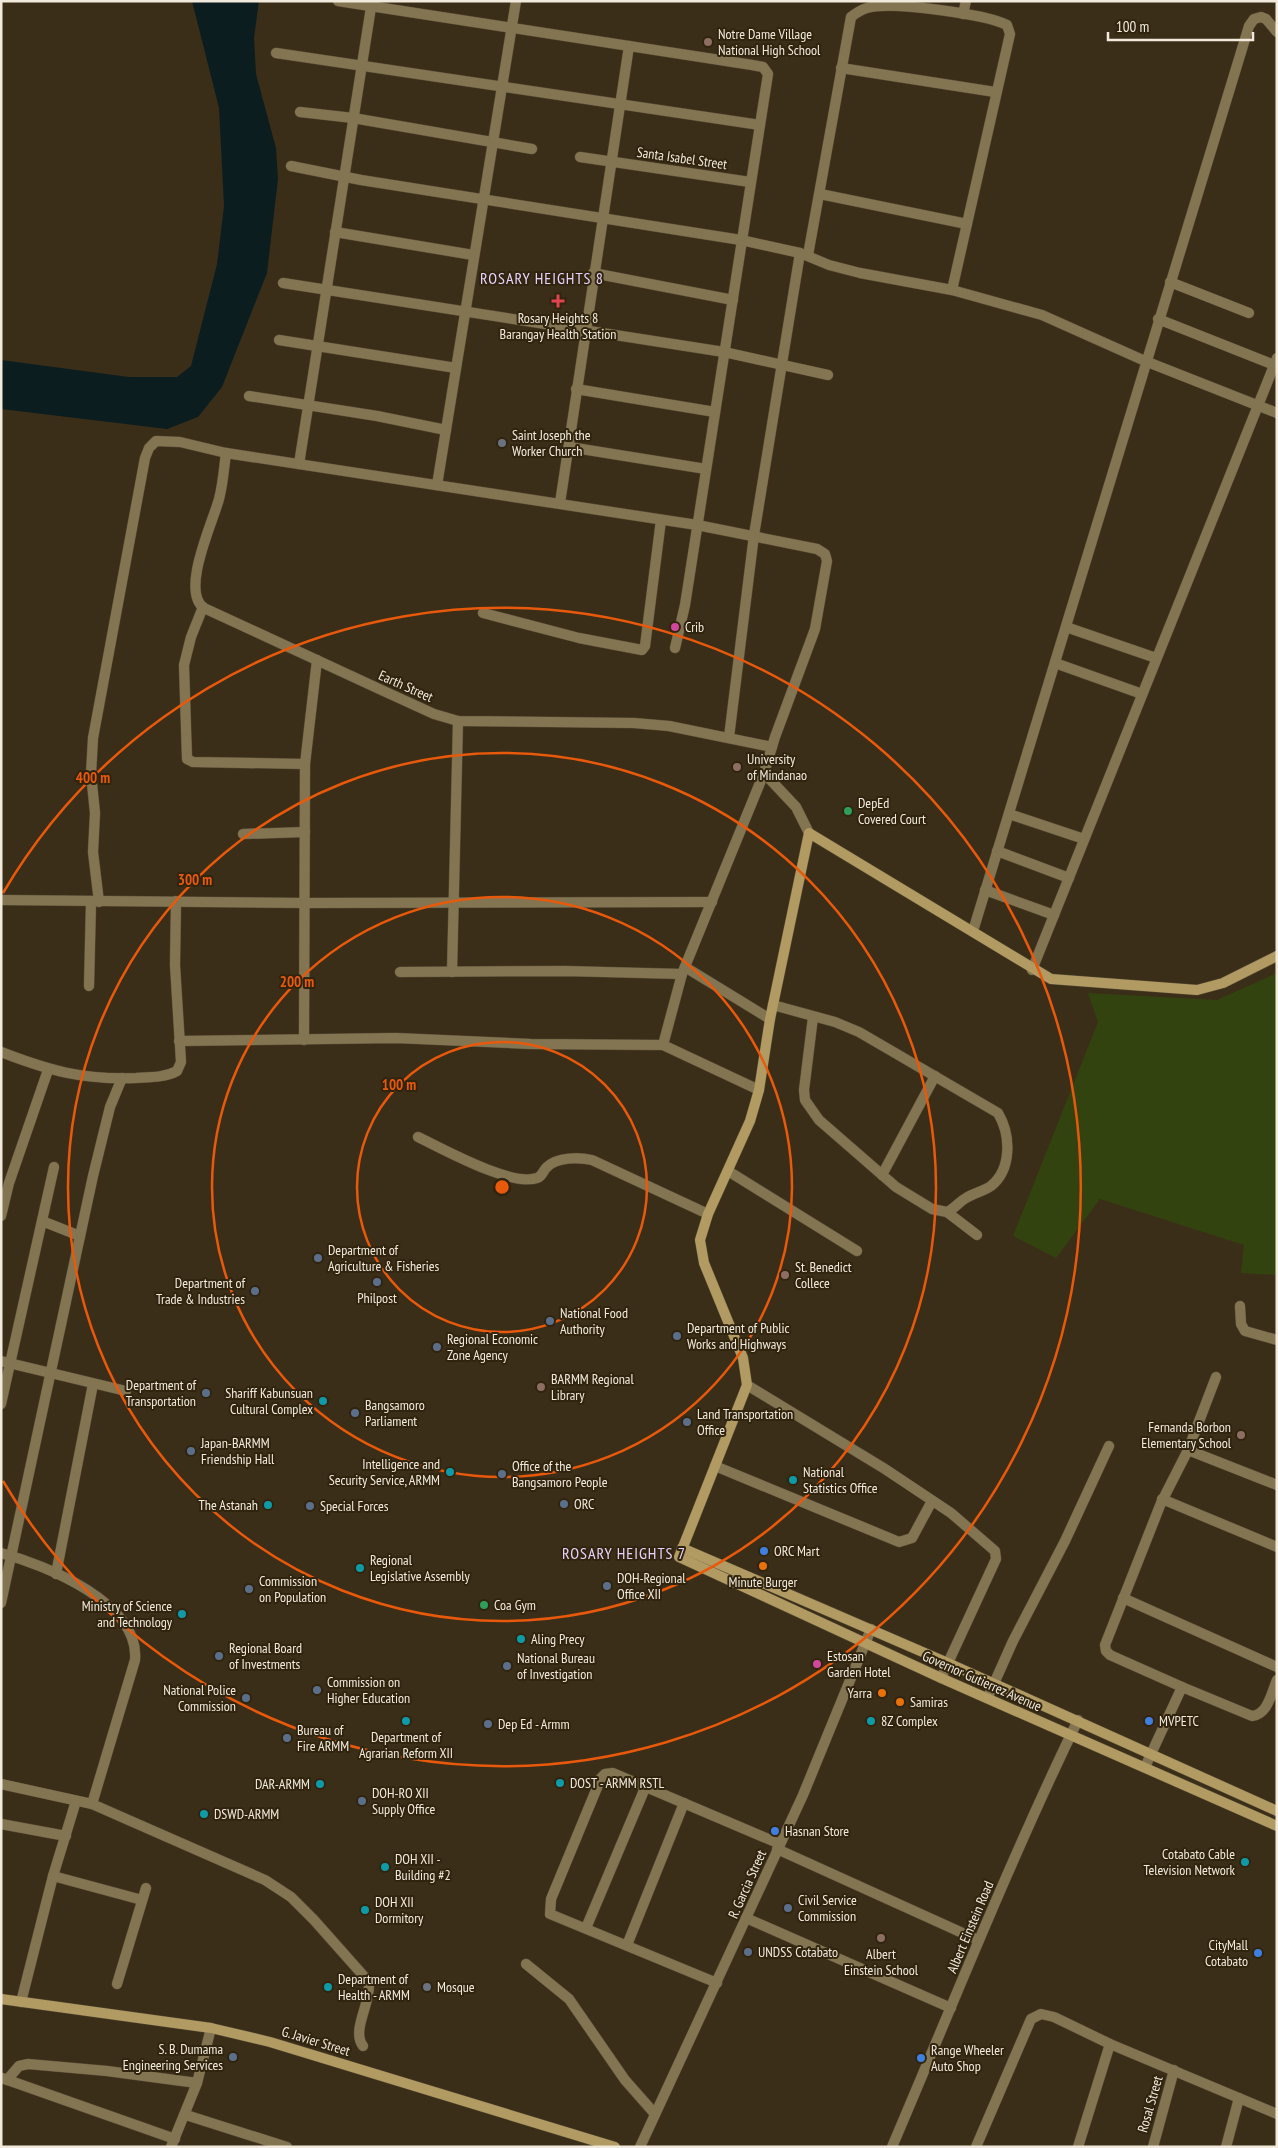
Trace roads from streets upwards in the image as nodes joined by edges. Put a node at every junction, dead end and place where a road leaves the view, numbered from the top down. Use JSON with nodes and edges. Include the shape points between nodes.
{"nodes":[{"id":1,"x":338,"y":1,"type":"edge"},
{"id":2,"x":516,"y":1,"type":"edge"},
{"id":3,"x":966,"y":1,"type":"edge"},
{"id":4,"x":372,"y":4,"type":"edge"},
{"id":5,"x":963,"y":14,"type":"junction"},
{"id":6,"x":510,"y":27,"type":"junction"},
{"id":7,"x":1277,"y":32,"type":"edge"},
{"id":8,"x":629,"y":46,"type":"junction"},
{"id":9,"x":276,"y":53,"type":"dead end"},
{"id":10,"x":362,"y":65,"type":"junction"},
{"id":11,"x":842,"y":68,"type":"junction"},
{"id":12,"x":500,"y":88,"type":"junction"},
{"id":13,"x":995,"y":92,"type":"junction"},
{"id":14,"x":619,"y":105,"type":"junction"},
{"id":15,"x":300,"y":112,"type":"dead end"},
{"id":16,"x":353,"y":118,"type":"junction"},
{"id":17,"x":760,"y":125,"type":"junction"},
{"id":18,"x":491,"y":143,"type":"junction"},
{"id":19,"x":532,"y":149,"type":"dead end"},
{"id":20,"x":580,"y":157,"type":"dead end"},
{"id":21,"x":611,"y":162,"type":"junction"},
{"id":22,"x":291,"y":166,"type":"dead end"},
{"id":23,"x":345,"y":177,"type":"junction"},
{"id":24,"x":750,"y":182,"type":"junction"},
{"id":25,"x":820,"y":194,"type":"junction"},
{"id":26,"x":482,"y":198,"type":"junction"},
{"id":27,"x":602,"y":217,"type":"junction"},
{"id":28,"x":967,"y":224,"type":"junction"},
{"id":29,"x":335,"y":232,"type":"junction"},
{"id":30,"x":741,"y":240,"type":"junction"},
{"id":31,"x":804,"y":254,"type":"junction"},
{"id":32,"x":473,"y":256,"type":"junction"},
{"id":33,"x":594,"y":273,"type":"junction"},
{"id":34,"x":1170,"y":282,"type":"junction"},
{"id":35,"x":283,"y":283,"type":"dead end"},
{"id":36,"x":325,"y":290,"type":"junction"},
{"id":37,"x":952,"y":290,"type":"junction"},
{"id":38,"x":733,"y":300,"type":"junction"},
{"id":39,"x":466,"y":312,"type":"junction"},
{"id":40,"x":1249,"y":313,"type":"dead end"},
{"id":41,"x":1158,"y":319,"type":"junction"},
{"id":42,"x":585,"y":329,"type":"junction"},
{"id":43,"x":279,"y":340,"type":"dead end"},
{"id":44,"x":317,"y":347,"type":"junction"},
{"id":45,"x":724,"y":352,"type":"junction"},
{"id":46,"x":1145,"y":361,"type":"junction"},
{"id":47,"x":1275,"y":361,"type":"edge"},
{"id":48,"x":782,"y":363,"type":"junction"},
{"id":49,"x":456,"y":368,"type":"junction"},
{"id":50,"x":828,"y":375,"type":"dead end"},
{"id":51,"x":576,"y":389,"type":"junction"},
{"id":52,"x":248,"y":396,"type":"dead end"},
{"id":53,"x":1258,"y":404,"type":"junction"},
{"id":54,"x":308,"y":406,"type":"junction"},
{"id":55,"x":715,"y":412,"type":"junction"},
{"id":56,"x":1277,"y":412,"type":"edge"},
{"id":57,"x":446,"y":430,"type":"junction"},
{"id":58,"x":569,"y":447,"type":"junction"},
{"id":59,"x":226,"y":453,"type":"junction"},
{"id":60,"x":300,"y":464,"type":"junction"},
{"id":61,"x":706,"y":469,"type":"junction"},
{"id":62,"x":437,"y":485,"type":"junction"},
{"id":63,"x":560,"y":503,"type":"junction"},
{"id":64,"x":662,"y":520,"type":"junction"},
{"id":65,"x":698,"y":525,"type":"junction"},
{"id":66,"x":754,"y":535,"type":"junction"},
{"id":67,"x":203,"y":607,"type":"junction"},
{"id":68,"x":483,"y":613,"type":"dead end"},
{"id":69,"x":1066,"y":626,"type":"junction"},
{"id":70,"x":676,"y":648,"type":"dead end"},
{"id":71,"x":1156,"y":658,"type":"junction"},
{"id":72,"x":317,"y":660,"type":"junction"},
{"id":73,"x":1055,"y":663,"type":"junction"},
{"id":74,"x":1142,"y":694,"type":"junction"},
{"id":75,"x":458,"y":721,"type":"junction"},
{"id":76,"x":729,"y":737,"type":"junction"},
{"id":77,"x":772,"y":747,"type":"junction"},
{"id":78,"x":305,"y":764,"type":"junction"},
{"id":79,"x":764,"y":774,"type":"junction"},
{"id":80,"x":1009,"y":814,"type":"junction"},
{"id":81,"x":305,"y":832,"type":"junction"},
{"id":82,"x":809,"y":833,"type":"junction"},
{"id":83,"x":243,"y":834,"type":"dead end"},
{"id":84,"x":1084,"y":839,"type":"junction"},
{"id":85,"x":997,"y":852,"type":"junction"},
{"id":86,"x":1069,"y":878,"type":"junction"},
{"id":87,"x":985,"y":890,"type":"junction"},
{"id":88,"x":1,"y":900,"type":"edge"},
{"id":89,"x":176,"y":901,"type":"junction"},
{"id":90,"x":95,"y":902,"type":"junction"},
{"id":91,"x":453,"y":902,"type":"junction"},
{"id":92,"x":712,"y":902,"type":"junction"},
{"id":93,"x":305,"y":903,"type":"junction"},
{"id":94,"x":1054,"y":915,"type":"junction"},
{"id":95,"x":972,"y":931,"type":"junction"},
{"id":96,"x":1277,"y":956,"type":"edge"},
{"id":97,"x":1032,"y":970,"type":"junction"},
{"id":98,"x":684,"y":971,"type":"junction"},
{"id":99,"x":400,"y":972,"type":"dead end"},
{"id":100,"x":452,"y":972,"type":"junction"},
{"id":101,"x":89,"y":986,"type":"dead end"},
{"id":102,"x":773,"y":1005,"type":"junction"},
{"id":103,"x":813,"y":1017,"type":"junction"},
{"id":104,"x":770,"y":1019,"type":"junction"},
{"id":105,"x":304,"y":1040,"type":"junction"},
{"id":106,"x":179,"y":1041,"type":"junction"},
{"id":107,"x":663,"y":1045,"type":"junction"},
{"id":108,"x":1,"y":1052,"type":"edge"},
{"id":109,"x":48,"y":1070,"type":"junction"},
{"id":110,"x":934,"y":1076,"type":"junction"},
{"id":111,"x":122,"y":1078,"type":"junction"},
{"id":112,"x":759,"y":1090,"type":"junction"},
{"id":113,"x":418,"y":1137,"type":"dead end"},
{"id":114,"x":54,"y":1167,"type":"dead end"},
{"id":115,"x":728,"y":1171,"type":"junction"},
{"id":116,"x":882,"y":1175,"type":"junction"},
{"id":117,"x":947,"y":1212,"type":"junction"},
{"id":118,"x":708,"y":1214,"type":"junction"},
{"id":119,"x":1,"y":1216,"type":"edge"},
{"id":120,"x":42,"y":1221,"type":"junction"},
{"id":121,"x":977,"y":1235,"type":"dead end"},
{"id":122,"x":80,"y":1236,"type":"junction"},
{"id":123,"x":857,"y":1251,"type":"dead end"},
{"id":124,"x":1240,"y":1306,"type":"dead end"},
{"id":125,"x":1277,"y":1340,"type":"edge"},
{"id":126,"x":6,"y":1362,"type":"edge"},
{"id":127,"x":51,"y":1374,"type":"junction"},
{"id":128,"x":1216,"y":1377,"type":"dead end"},
{"id":129,"x":93,"y":1384,"type":"junction"},
{"id":130,"x":747,"y":1386,"type":"junction"},
{"id":131,"x":126,"y":1391,"type":"dead end"},
{"id":132,"x":1,"y":1404,"type":"edge"},
{"id":133,"x":1109,"y":1446,"type":"dead end"},
{"id":134,"x":1188,"y":1450,"type":"junction"},
{"id":135,"x":715,"y":1466,"type":"junction"},
{"id":136,"x":1277,"y":1485,"type":"edge"},
{"id":137,"x":1162,"y":1499,"type":"junction"},
{"id":138,"x":932,"y":1501,"type":"junction"},
{"id":139,"x":1277,"y":1547,"type":"edge"},
{"id":140,"x":680,"y":1552,"type":"junction"},
{"id":141,"x":1,"y":1553,"type":"edge"},
{"id":142,"x":13,"y":1556,"type":"junction"},
{"id":143,"x":56,"y":1574,"type":"junction"},
{"id":144,"x":1123,"y":1598,"type":"junction"},
{"id":145,"x":1,"y":1604,"type":"edge"},
{"id":146,"x":871,"y":1629,"type":"junction"},
{"id":147,"x":865,"y":1643,"type":"junction"},
{"id":148,"x":948,"y":1663,"type":"junction"},
{"id":149,"x":1277,"y":1667,"type":"edge"},
{"id":150,"x":941,"y":1678,"type":"junction"},
{"id":151,"x":1277,"y":1680,"type":"edge"},
{"id":152,"x":995,"y":1684,"type":"junction"},
{"id":153,"x":1182,"y":1687,"type":"junction"},
{"id":154,"x":988,"y":1697,"type":"junction"},
{"id":155,"x":1078,"y":1720,"type":"junction"},
{"id":156,"x":1071,"y":1735,"type":"junction"},
{"id":157,"x":1152,"y":1753,"type":"junction"},
{"id":158,"x":1145,"y":1766,"type":"junction"},
{"id":159,"x":1,"y":1784,"type":"edge"},
{"id":160,"x":645,"y":1788,"type":"junction"},
{"id":161,"x":76,"y":1801,"type":"junction"},
{"id":162,"x":684,"y":1803,"type":"junction"},
{"id":163,"x":92,"y":1804,"type":"junction"},
{"id":164,"x":1277,"y":1811,"type":"edge"},
{"id":165,"x":1,"y":1824,"type":"edge"},
{"id":166,"x":1277,"y":1826,"type":"edge"},
{"id":167,"x":66,"y":1836,"type":"junction"},
{"id":168,"x":779,"y":1846,"type":"junction"},
{"id":169,"x":53,"y":1876,"type":"junction"},
{"id":170,"x":146,"y":1888,"type":"dead end"},
{"id":171,"x":142,"y":1900,"type":"junction"},
{"id":172,"x":746,"y":1918,"type":"junction"},
{"id":173,"x":586,"y":1928,"type":"junction"},
{"id":174,"x":978,"y":1940,"type":"junction"},
{"id":175,"x":627,"y":1945,"type":"junction"},
{"id":176,"x":526,"y":1964,"type":"dead end"},
{"id":177,"x":717,"y":1983,"type":"junction"},
{"id":178,"x":117,"y":1984,"type":"dead end"},
{"id":179,"x":1,"y":1999,"type":"edge"},
{"id":180,"x":21,"y":2002,"type":"junction"},
{"id":181,"x":951,"y":2008,"type":"junction"},
{"id":182,"x":211,"y":2028,"type":"junction"},
{"id":183,"x":1110,"y":2044,"type":"junction"},
{"id":184,"x":363,"y":2046,"type":"dead end"},
{"id":185,"x":1174,"y":2070,"type":"junction"},
{"id":186,"x":4,"y":2079,"type":"edge"},
{"id":187,"x":197,"y":2083,"type":"junction"},
{"id":188,"x":1239,"y":2098,"type":"junction"},
{"id":189,"x":655,"y":2114,"type":"junction"},
{"id":190,"x":1277,"y":2114,"type":"edge"},
{"id":191,"x":186,"y":2115,"type":"junction"},
{"id":192,"x":173,"y":2143,"type":"edge"},
{"id":193,"x":286,"y":2147,"type":"edge"},
{"id":194,"x":615,"y":2147,"type":"edge"},
{"id":195,"x":640,"y":2147,"type":"edge"},
{"id":196,"x":892,"y":2147,"type":"edge"},
{"id":197,"x":976,"y":2147,"type":"edge"},
{"id":198,"x":1078,"y":2147,"type":"edge"},
{"id":199,"x":1153,"y":2147,"type":"edge"},
{"id":200,"x":1226,"y":2147,"type":"edge"}],
"edges":[{"from":1,"to":4,"type":"street"},
{"from":2,"to":6,"type":"street"},
{"from":3,"to":5,"type":"street"},
{"from":4,"to":6,"type":"street"},
{"from":4,"to":10,"type":"street"},
{"from":5,"to":11,"type":"street","via":[[890,6],[858,11],[850,18]]},
{"from":5,"to":13,"type":"street","via":[[1000,21],[1010,29]]},
{"from":6,"to":8,"type":"street"},
{"from":6,"to":12,"type":"street"},
{"from":7,"to":34,"type":"street","via":[[1261,17],[1250,23]]},
{"from":8,"to":14,"type":"street"},
{"from":8,"to":17,"type":"street","via":[[763,68],[768,76]]},
{"from":9,"to":10,"type":"street"},
{"from":10,"to":12,"type":"street"},
{"from":10,"to":16,"type":"street"},
{"from":11,"to":13,"type":"street"},
{"from":11,"to":25,"type":"street"},
{"from":12,"to":14,"type":"street"},
{"from":12,"to":18,"type":"street"},
{"from":13,"to":28,"type":"street"},
{"from":14,"to":17,"type":"street"},
{"from":14,"to":21,"type":"street"},
{"from":15,"to":16,"type":"street"},
{"from":16,"to":18,"type":"street"},
{"from":16,"to":23,"type":"street"},
{"from":17,"to":24,"type":"street"},
{"from":18,"to":19,"type":"street"},
{"from":18,"to":26,"type":"street"},
{"from":20,"to":21,"type":"street","name":"Santa Isabel Street"},
{"from":21,"to":24,"type":"street","name":"Santa Isabel Street"},
{"from":21,"to":27,"type":"street"},
{"from":22,"to":23,"type":"street"},
{"from":23,"to":26,"type":"street"},
{"from":23,"to":29,"type":"street"},
{"from":24,"to":30,"type":"street"},
{"from":25,"to":28,"type":"street"},
{"from":25,"to":31,"type":"street"},
{"from":26,"to":27,"type":"street"},
{"from":26,"to":32,"type":"street"},
{"from":27,"to":30,"type":"street"},
{"from":27,"to":33,"type":"street"},
{"from":28,"to":37,"type":"street"},
{"from":29,"to":32,"type":"street"},
{"from":29,"to":36,"type":"street"},
{"from":30,"to":31,"type":"street"},
{"from":30,"to":38,"type":"street"},
{"from":31,"to":37,"type":"street","via":[[860,273]]},
{"from":31,"to":48,"type":"street"},
{"from":32,"to":39,"type":"street"},
{"from":33,"to":38,"type":"street"},
{"from":33,"to":42,"type":"street"},
{"from":34,"to":40,"type":"street"},
{"from":34,"to":41,"type":"street"},
{"from":35,"to":36,"type":"street"},
{"from":36,"to":39,"type":"street"},
{"from":36,"to":44,"type":"street"},
{"from":37,"to":46,"type":"street","via":[[1042,315]]},
{"from":38,"to":45,"type":"street"},
{"from":39,"to":42,"type":"street"},
{"from":39,"to":49,"type":"street"},
{"from":41,"to":46,"type":"street"},
{"from":41,"to":47,"type":"street"},
{"from":42,"to":45,"type":"street"},
{"from":42,"to":51,"type":"street"},
{"from":43,"to":44,"type":"street"},
{"from":44,"to":49,"type":"street"},
{"from":44,"to":54,"type":"street"},
{"from":45,"to":48,"type":"street"},
{"from":45,"to":55,"type":"street"},
{"from":46,"to":53,"type":"street"},
{"from":46,"to":69,"type":"street"},
{"from":47,"to":53,"type":"street"},
{"from":48,"to":50,"type":"street"},
{"from":48,"to":66,"type":"street"},
{"from":49,"to":57,"type":"street"},
{"from":51,"to":55,"type":"street"},
{"from":51,"to":58,"type":"street"},
{"from":52,"to":54,"type":"street"},
{"from":53,"to":56,"type":"street"},
{"from":53,"to":71,"type":"street"},
{"from":54,"to":57,"type":"street"},
{"from":54,"to":60,"type":"street"},
{"from":55,"to":61,"type":"street"},
{"from":57,"to":62,"type":"street"},
{"from":58,"to":61,"type":"street"},
{"from":58,"to":63,"type":"street"},
{"from":59,"to":60,"type":"street"},
{"from":59,"to":67,"type":"street","via":[[219,497],[200,556],[195,595]]},
{"from":59,"to":90,"type":"street","via":[[161,440],[153,443],[145,458],[93,738]]},
{"from":60,"to":62,"type":"street"},
{"from":61,"to":65,"type":"street"},
{"from":62,"to":63,"type":"street"},
{"from":63,"to":64,"type":"street"},
{"from":64,"to":65,"type":"street"},
{"from":64,"to":68,"type":"street","via":[[649,623],[642,650]]},
{"from":65,"to":66,"type":"street"},
{"from":65,"to":70,"type":"street"},
{"from":66,"to":76,"type":"street"},
{"from":66,"to":77,"type":"street","via":[[817,549],[825,554],[827,562],[815,629]]},
{"from":67,"to":72,"type":"street","name":"Earth Street"},
{"from":67,"to":78,"type":"street","via":[[190,637],[184,665],[187,759],[193,762]]},
{"from":69,"to":71,"type":"street"},
{"from":69,"to":73,"type":"street"},
{"from":71,"to":74,"type":"street"},
{"from":72,"to":75,"type":"street","name":"Earth Street","via":[[434,714]]},
{"from":72,"to":78,"type":"street"},
{"from":73,"to":74,"type":"street"},
{"from":73,"to":80,"type":"street"},
{"from":74,"to":84,"type":"street"},
{"from":75,"to":76,"type":"street","name":"Earth Street","via":[[634,723]]},
{"from":75,"to":91,"type":"street"},
{"from":76,"to":77,"type":"street","name":"Earth Street"},
{"from":77,"to":79,"type":"street"},
{"from":78,"to":81,"type":"street"},
{"from":79,"to":82,"type":"street","via":[[796,808]]},
{"from":79,"to":92,"type":"street"},
{"from":80,"to":84,"type":"street"},
{"from":80,"to":85,"type":"street"},
{"from":81,"to":83,"type":"street"},
{"from":81,"to":93,"type":"street"},
{"from":82,"to":95,"type":"street"},
{"from":82,"to":102,"type":"street"},
{"from":84,"to":86,"type":"street"},
{"from":85,"to":86,"type":"street"},
{"from":85,"to":87,"type":"street"},
{"from":86,"to":94,"type":"street"},
{"from":87,"to":94,"type":"street"},
{"from":87,"to":95,"type":"street"},
{"from":88,"to":90,"type":"street"},
{"from":89,"to":90,"type":"street"},
{"from":89,"to":93,"type":"street"},
{"from":89,"to":106,"type":"street","via":[[174,965]]},
{"from":90,"to":101,"type":"street"},
{"from":91,"to":92,"type":"street"},
{"from":91,"to":93,"type":"street"},
{"from":91,"to":100,"type":"street"},
{"from":92,"to":98,"type":"street"},
{"from":93,"to":105,"type":"street"},
{"from":94,"to":97,"type":"street"},
{"from":95,"to":97,"type":"street"},
{"from":96,"to":97,"type":"street","via":[[1223,984],[1197,990],[1064,981]]},
{"from":98,"to":100,"type":"street"},
{"from":98,"to":104,"type":"street"},
{"from":98,"to":107,"type":"street"},
{"from":99,"to":100,"type":"street"},
{"from":102,"to":103,"type":"street"},
{"from":102,"to":104,"type":"street"},
{"from":103,"to":110,"type":"street","via":[[858,1032]]},
{"from":103,"to":116,"type":"street","via":[[804,1099],[819,1120]]},
{"from":104,"to":112,"type":"street"},
{"from":105,"to":106,"type":"street"},
{"from":105,"to":107,"type":"street","via":[[396,1038]]},
{"from":106,"to":111,"type":"street","via":[[181,1062],[177,1071],[166,1075]]},
{"from":107,"to":112,"type":"street"},
{"from":108,"to":109,"type":"street"},
{"from":109,"to":111,"type":"street","via":[[86,1077]]},
{"from":109,"to":119,"type":"street"},
{"from":110,"to":116,"type":"street"},
{"from":110,"to":117,"type":"street","via":[[994,1110],[1002,1123],[1007,1150],[1005,1166],[998,1179]]},
{"from":111,"to":122,"type":"street","via":[[104,1131]]},
{"from":112,"to":115,"type":"street","via":[[750,1121]]},
{"from":113,"to":118,"type":"street","via":[[468,1161],[517,1179],[541,1176],[558,1160],[585,1158]]},
{"from":114,"to":120,"type":"street"},
{"from":115,"to":118,"type":"street"},
{"from":115,"to":123,"type":"street"},
{"from":116,"to":117,"type":"street","via":[[932,1209]]},
{"from":117,"to":121,"type":"street"},
{"from":118,"to":130,"type":"street","via":[[700,1251],[743,1358]]},
{"from":120,"to":122,"type":"street"},
{"from":120,"to":126,"type":"street"},
{"from":122,"to":127,"type":"street"},
{"from":124,"to":125,"type":"street","via":[[1241,1324],[1245,1331]]},
{"from":126,"to":127,"type":"street"},
{"from":126,"to":132,"type":"street"},
{"from":127,"to":129,"type":"street"},
{"from":127,"to":142,"type":"street"},
{"from":128,"to":134,"type":"street"},
{"from":129,"to":131,"type":"street"},
{"from":129,"to":143,"type":"street"},
{"from":130,"to":135,"type":"street"},
{"from":130,"to":138,"type":"street","via":[[826,1432]]},
{"from":133,"to":152,"type":"street"},
{"from":134,"to":136,"type":"street"},
{"from":134,"to":137,"type":"street"},
{"from":135,"to":138,"type":"street","via":[[901,1542],[912,1538]]},
{"from":135,"to":140,"type":"street"},
{"from":137,"to":139,"type":"street"},
{"from":137,"to":144,"type":"street"},
{"from":138,"to":148,"type":"street","via":[[992,1547],[996,1555]]},
{"from":140,"to":146,"type":"street","name":"Governor Gutierrez Avenue"},
{"from":140,"to":147,"type":"street","name":"Governor Gutierrez Avenue"},
{"from":141,"to":142,"type":"street"},
{"from":142,"to":143,"type":"street"},
{"from":142,"to":145,"type":"street"},
{"from":143,"to":163,"type":"street","via":[[101,1599],[125,1627],[136,1648],[127,1690]]},
{"from":144,"to":149,"type":"street"},
{"from":144,"to":153,"type":"street","via":[[1106,1642],[1106,1651]]},
{"from":146,"to":147,"type":"street","name":"R. Garcia Street"},
{"from":146,"to":148,"type":"street","name":"Governor Gutierrez Avenue"},
{"from":147,"to":150,"type":"street","name":"Governor Gutierrez Avenue"},
{"from":147,"to":168,"type":"street","name":"R. Garcia Street"},
{"from":148,"to":150,"type":"street"},
{"from":148,"to":152,"type":"street","name":"Governor Gutierrez Avenue"},
{"from":150,"to":154,"type":"street","name":"Governor Gutierrez Avenue"},
{"from":151,"to":153,"type":"street","via":[[1265,1710],[1252,1716]]},
{"from":152,"to":154,"type":"street"},
{"from":152,"to":155,"type":"street","name":"Governor Gutierrez Avenue"},
{"from":153,"to":157,"type":"street"},
{"from":154,"to":156,"type":"street","name":"Governor Gutierrez Avenue"},
{"from":155,"to":156,"type":"street","name":"Albert Einstein Road"},
{"from":155,"to":157,"type":"street","name":"Governor Gutierrez Avenue"},
{"from":156,"to":158,"type":"street","name":"Governor Gutierrez Avenue"},
{"from":156,"to":174,"type":"street","name":"Albert Einstein Road"},
{"from":157,"to":158,"type":"street"},
{"from":157,"to":164,"type":"street","name":"Governor Gutierrez Avenue"},
{"from":158,"to":166,"type":"street","name":"Governor Gutierrez Avenue"},
{"from":159,"to":161,"type":"street"},
{"from":160,"to":162,"type":"street"},
{"from":160,"to":173,"type":"street"},
{"from":160,"to":173,"type":"street","via":[[609,1773],[601,1778],[548,1910],[552,1916]]},
{"from":161,"to":163,"type":"street"},
{"from":161,"to":167,"type":"street"},
{"from":162,"to":168,"type":"street"},
{"from":162,"to":175,"type":"street"},
{"from":163,"to":184,"type":"street","via":[[265,1880],[292,1897],[368,1982],[370,1994],[358,2034]]},
{"from":165,"to":167,"type":"street"},
{"from":167,"to":169,"type":"street"},
{"from":168,"to":172,"type":"street","name":"R. Garcia Street"},
{"from":168,"to":174,"type":"street"},
{"from":169,"to":171,"type":"street"},
{"from":169,"to":180,"type":"street"},
{"from":170,"to":171,"type":"street"},
{"from":171,"to":178,"type":"street"},
{"from":172,"to":177,"type":"street","name":"R. Garcia Street"},
{"from":172,"to":181,"type":"street"},
{"from":173,"to":175,"type":"street"},
{"from":174,"to":181,"type":"street","name":"Albert Einstein Road"},
{"from":175,"to":177,"type":"street"},
{"from":176,"to":189,"type":"street","via":[[569,1999],[625,2080]]},
{"from":177,"to":189,"type":"street","name":"R. Garcia Street"},
{"from":179,"to":180,"type":"street","name":"G. Javier Street"},
{"from":180,"to":182,"type":"street","name":"G. Javier Street"},
{"from":181,"to":196,"type":"street","name":"Albert Einstein Road"},
{"from":182,"to":187,"type":"street"},
{"from":182,"to":194,"type":"street","name":"G. Javier Street","via":[[280,2045]]},
{"from":183,"to":185,"type":"street"},
{"from":183,"to":197,"type":"street","via":[[1054,2017],[1033,2016]]},
{"from":183,"to":198,"type":"street"},
{"from":185,"to":188,"type":"street"},
{"from":185,"to":199,"type":"street","name":"Rosal Street"},
{"from":186,"to":187,"type":"street","via":[[19,2066],[28,2064]]},
{"from":186,"to":192,"type":"street"},
{"from":187,"to":191,"type":"street"},
{"from":188,"to":190,"type":"street"},
{"from":188,"to":200,"type":"street"},
{"from":189,"to":195,"type":"street","name":"R. Garcia Street"},
{"from":191,"to":192,"type":"street"},
{"from":191,"to":193,"type":"street"}]}
